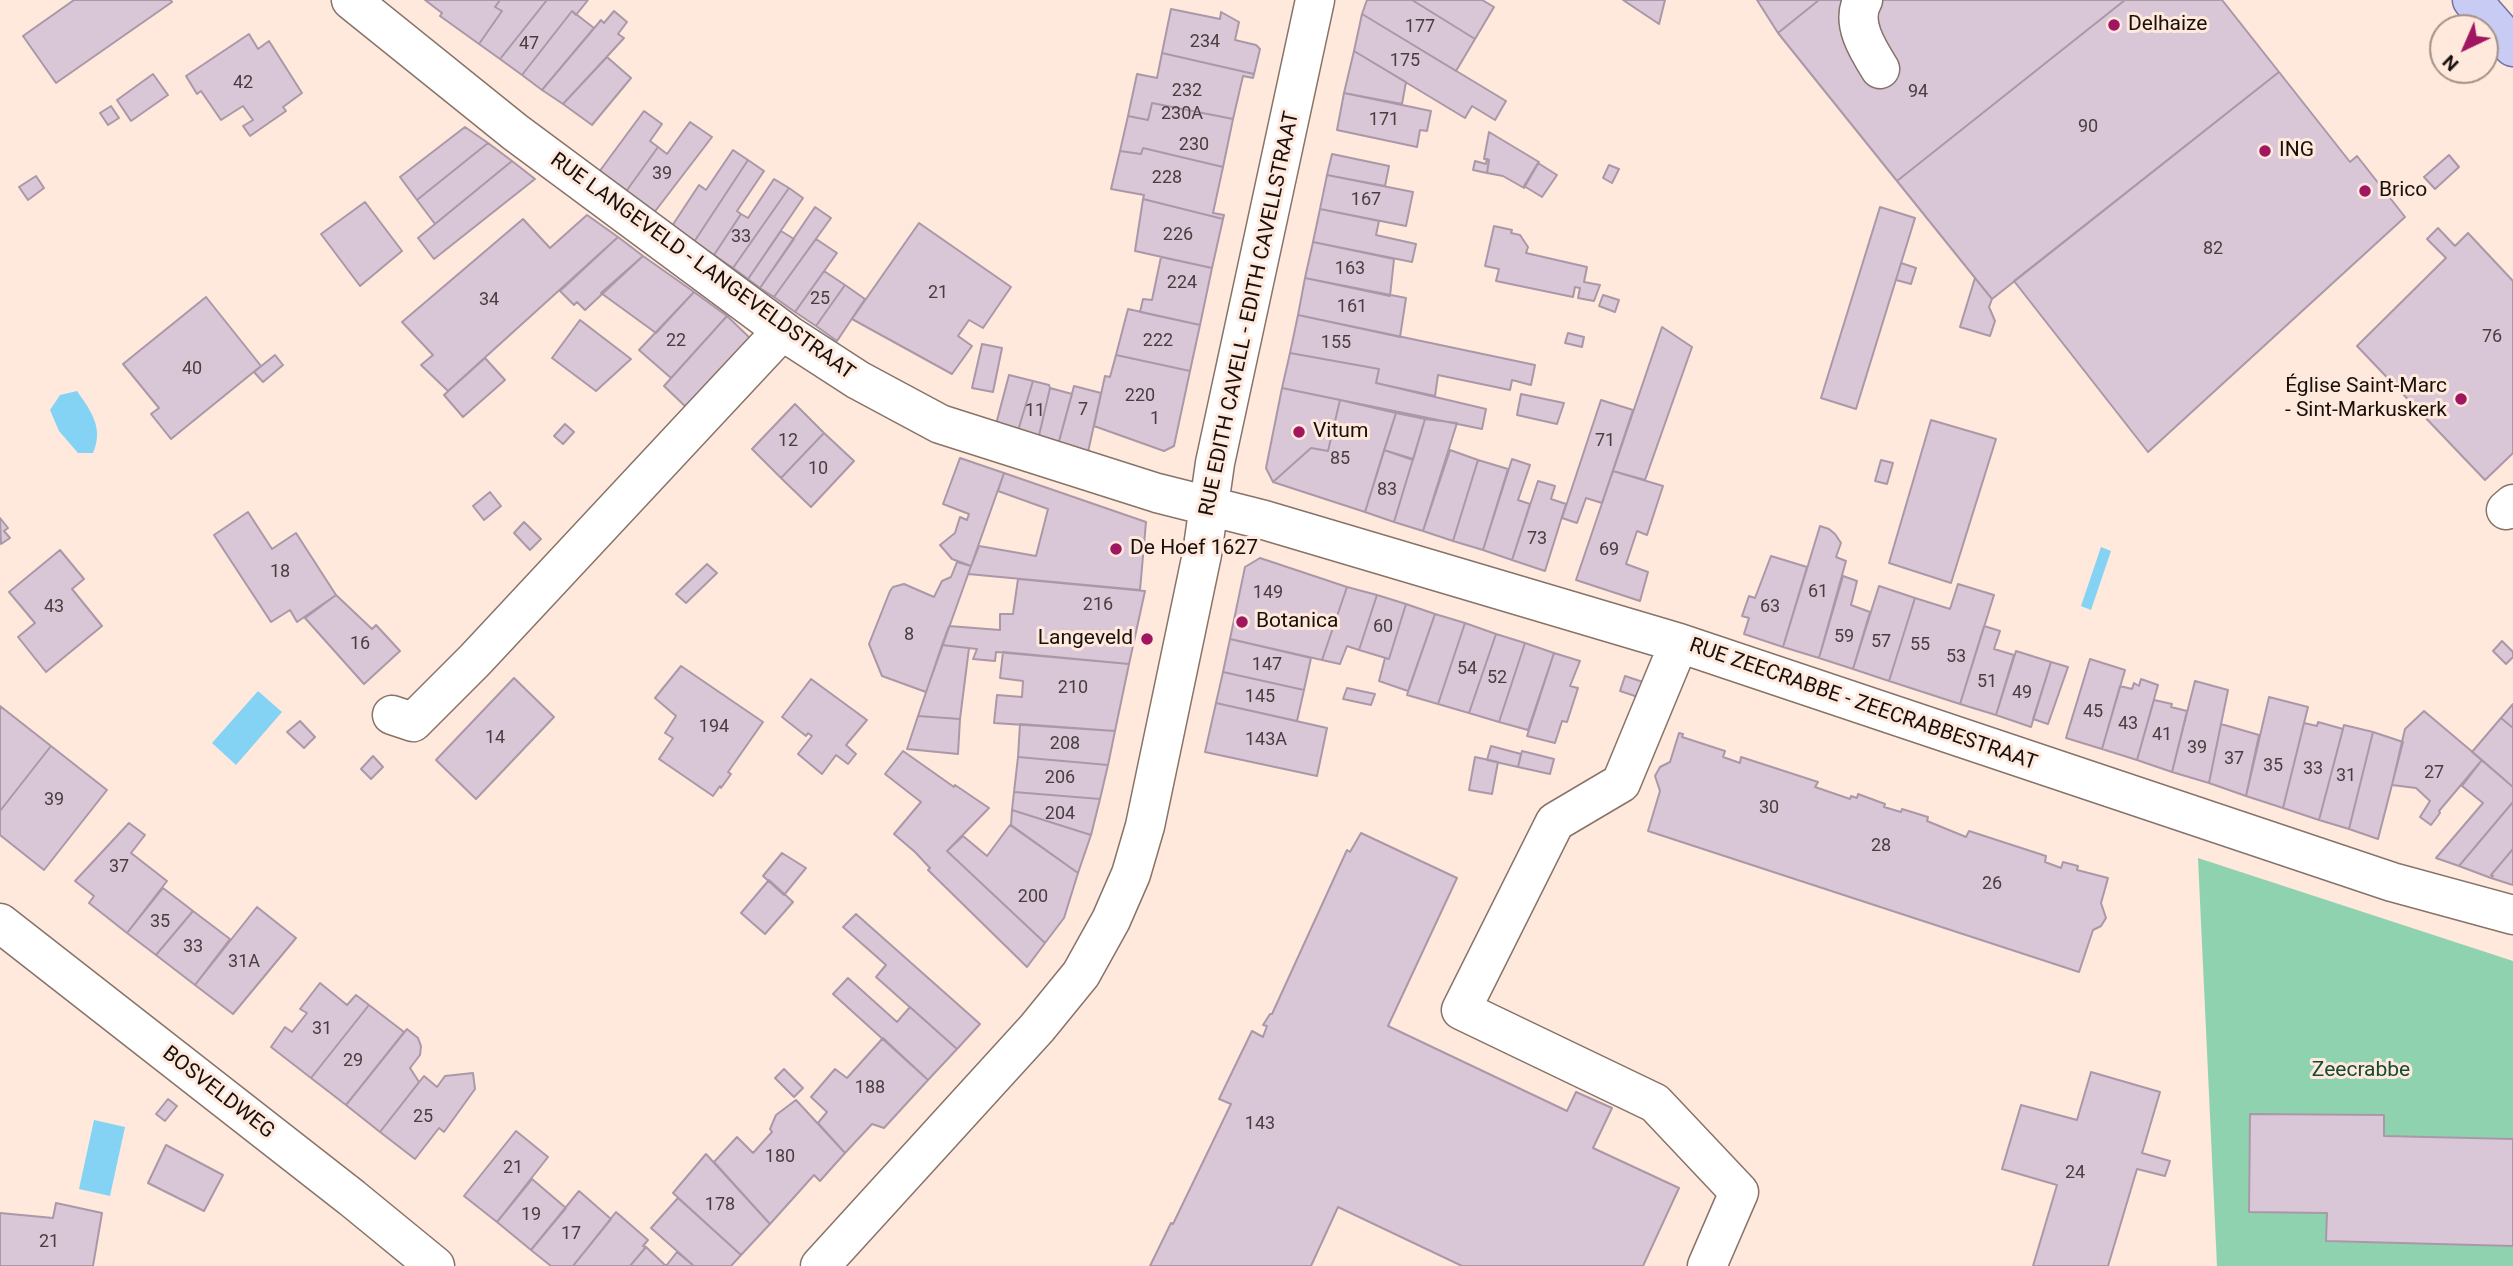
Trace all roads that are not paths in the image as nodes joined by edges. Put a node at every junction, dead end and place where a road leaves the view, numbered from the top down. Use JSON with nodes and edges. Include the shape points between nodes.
{"nodes":[{"id":1,"x":351,"y":0,"type":"edge"},
{"id":2,"x":1315,"y":0,"type":"edge"},
{"id":3,"x":1863,"y":0,"type":"edge"},
{"id":4,"x":2472,"y":0,"type":"edge"},
{"id":5,"x":2513,"y":47,"type":"edge"},
{"id":6,"x":1880,"y":69,"type":"dead end"},
{"id":7,"x":782,"y":331,"type":"junction"},
{"id":8,"x":1209,"y":506,"type":"junction"},
{"id":9,"x":1679,"y":643,"type":"junction"},
{"id":10,"x":392,"y":715,"type":"dead end"},
{"id":11,"x":2513,"y":915,"type":"edge"},
{"id":12,"x":0,"y":923,"type":"edge"},
{"id":13,"x":435,"y":1266,"type":"edge"},
{"id":14,"x":820,"y":1266,"type":"edge"},
{"id":15,"x":1707,"y":1266,"type":"edge"}],
"edges":[{"from":1,"to":7,"type":"street","name":"RUE LANGEVELD - LANGEVELDSTRAAT","via":[[515,132]]},
{"from":2,"to":8,"type":"street","name":"RUE EDITH CAVELL - EDITH CAVELLSTRAAT"},
{"from":3,"to":6,"type":"street","via":[[1858,25]]},
{"from":4,"to":5,"type":"main road"},
{"from":7,"to":8,"type":"street","name":"RUE LANGEVELD - LANGEVELDSTRAAT","via":[[858,380],[940,424]]},
{"from":7,"to":10,"type":"street","via":[[413,722]]},
{"from":8,"to":9,"type":"street","name":"RUE ZEECRABBE - ZEECRABBESTRAAT"},
{"from":8,"to":14,"type":"street","name":"RUE EDITH CAVELL - EDITH CAVELLSTRAAT","via":[[1145,826],[1111,920],[1081,974],[1037,1028]]},
{"from":9,"to":11,"type":"street","name":"RUE ZEECRABBE - ZEECRABBESTRAAT","via":[[2392,882]]},
{"from":9,"to":15,"type":"street","via":[[1621,783],[1555,822],[1461,1010],[1655,1103],[1739,1192]]},
{"from":12,"to":13,"type":"street","name":"BOSVELDWEG"}]}
